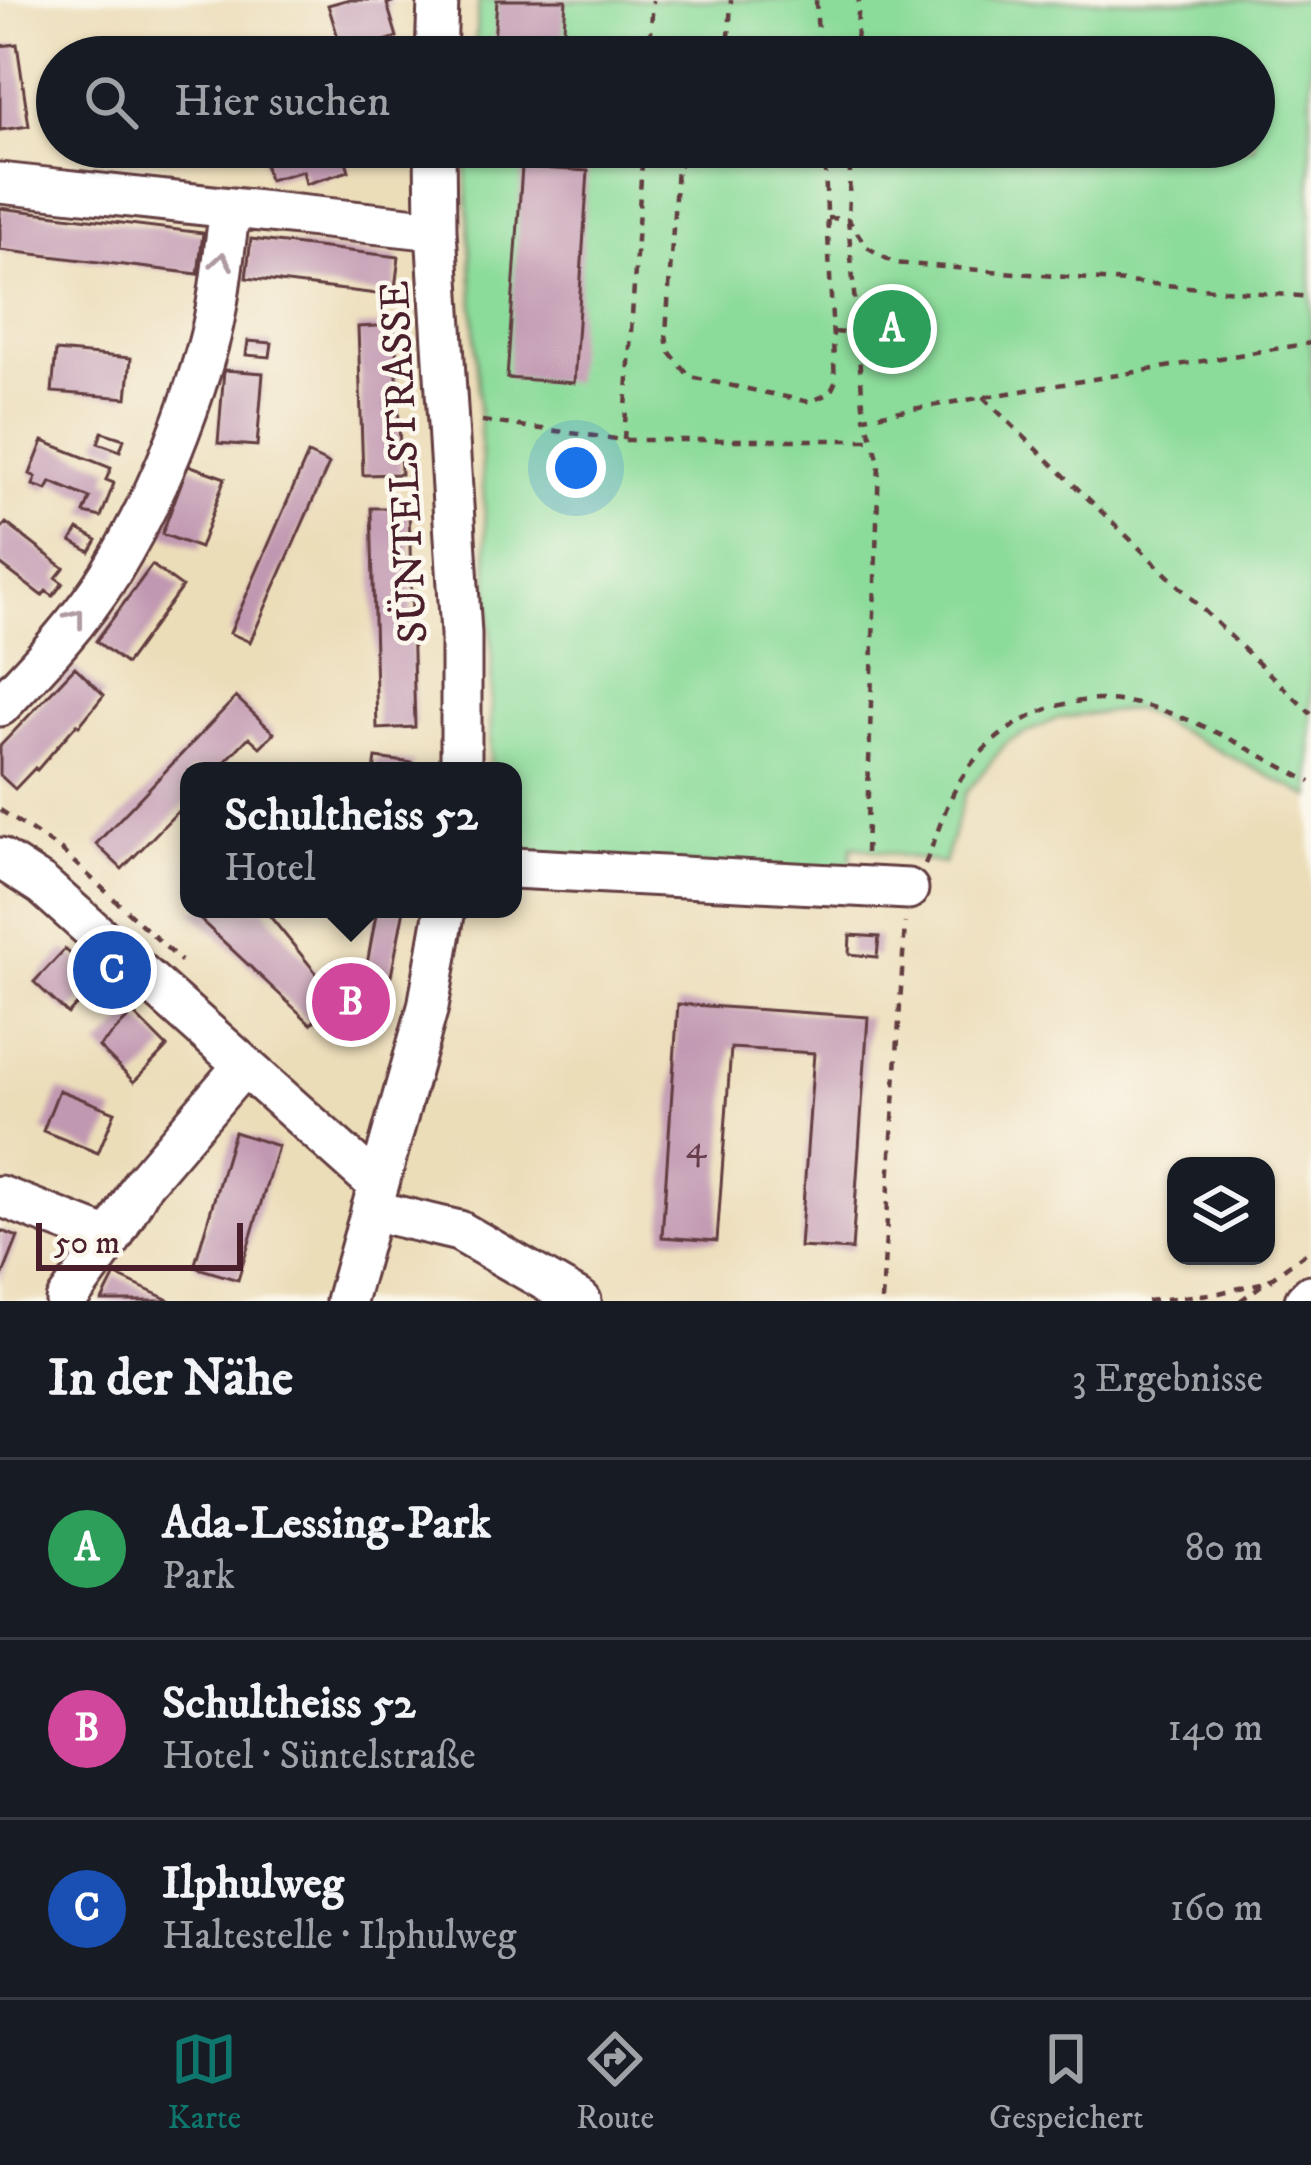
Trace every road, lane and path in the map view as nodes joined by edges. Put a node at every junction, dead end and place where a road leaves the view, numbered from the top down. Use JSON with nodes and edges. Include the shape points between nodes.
{"nodes":[{"id":1,"x":438,"y":0,"type":"edge"},
{"id":2,"x":652,"y":0,"type":"edge"},
{"id":3,"x":731,"y":0,"type":"edge"},
{"id":4,"x":816,"y":0,"type":"edge"},
{"id":5,"x":859,"y":0,"type":"edge"},
{"id":6,"x":437,"y":36,"type":"edge"},
{"id":7,"x":650,"y":36,"type":"edge"},
{"id":8,"x":729,"y":36,"type":"edge"},
{"id":9,"x":818,"y":36,"type":"edge"},
{"id":10,"x":856,"y":36,"type":"edge"},
{"id":11,"x":435,"y":168,"type":"edge"},
{"id":12,"x":642,"y":168,"type":"edge"},
{"id":13,"x":676,"y":168,"type":"edge"},
{"id":14,"x":825,"y":168,"type":"edge"},
{"id":15,"x":850,"y":168,"type":"edge"},
{"id":16,"x":0,"y":183,"type":"edge"},
{"id":17,"x":230,"y":210,"type":"junction"},
{"id":18,"x":827,"y":218,"type":"junction"},
{"id":19,"x":848,"y":219,"type":"junction"},
{"id":20,"x":436,"y":230,"type":"junction"},
{"id":21,"x":1311,"y":297,"type":"edge"},
{"id":22,"x":834,"y":332,"type":"junction"},
{"id":23,"x":857,"y":334,"type":"junction"},
{"id":24,"x":1311,"y":343,"type":"edge"},
{"id":25,"x":983,"y":397,"type":"junction"},
{"id":26,"x":449,"y":417,"type":"junction"},
{"id":27,"x":864,"y":417,"type":"junction"},
{"id":28,"x":624,"y":440,"type":"junction"},
{"id":29,"x":873,"y":440,"type":"junction"},
{"id":30,"x":0,"y":706,"type":"edge"},
{"id":31,"x":1311,"y":714,"type":"edge"},
{"id":32,"x":461,"y":762,"type":"edge"},
{"id":33,"x":1311,"y":782,"type":"edge"},
{"id":34,"x":0,"y":858,"type":"edge"},
{"id":35,"x":522,"y":868,"type":"edge"},
{"id":36,"x":865,"y":887,"type":"junction"},
{"id":37,"x":908,"y":889,"type":"junction"},
{"id":38,"x":443,"y":918,"type":"edge"},
{"id":39,"x":244,"y":1066,"type":"junction"},
{"id":40,"x":0,"y":1196,"type":"edge"},
{"id":41,"x":374,"y":1198,"type":"junction"},
{"id":42,"x":111,"y":1239,"type":"junction"},
{"id":43,"x":1311,"y":1249,"type":"edge"},
{"id":44,"x":1296,"y":1292,"type":"edge"},
{"id":45,"x":66,"y":1301,"type":"edge"},
{"id":46,"x":346,"y":1301,"type":"edge"},
{"id":47,"x":581,"y":1301,"type":"edge"},
{"id":48,"x":882,"y":1301,"type":"edge"},
{"id":49,"x":1147,"y":1301,"type":"edge"},
{"id":50,"x":1240,"y":1301,"type":"edge"}],
"edges":[{"from":1,"to":6,"type":"street"},
{"from":2,"to":7,"type":"path"},
{"from":3,"to":8,"type":"path"},
{"from":4,"to":9,"type":"path"},
{"from":5,"to":10,"type":"path"},
{"from":11,"to":20,"type":"street","name":"SÜNTELSTRASSE"},
{"from":12,"to":28,"type":"path"},
{"from":13,"to":22,"type":"path","via":[[666,334],[677,365],[690,376],[810,402],[835,382]]},
{"from":14,"to":18,"type":"path"},
{"from":15,"to":19,"type":"path"},
{"from":16,"to":17,"type":"street"},
{"from":17,"to":20,"type":"street"},
{"from":30,"to":17,"type":"street","one_way":true,"via":[[109,575],[146,506],[209,341]]},
{"from":18,"to":19,"type":"path"},
{"from":18,"to":22,"type":"path"},
{"from":19,"to":21,"type":"path","via":[[866,247],[894,263]]},
{"from":19,"to":23,"type":"path"},
{"from":20,"to":26,"type":"street","name":"SÜNTELSTRASSE"},
{"from":22,"to":23,"type":"path"},
{"from":23,"to":27,"type":"path"},
{"from":24,"to":25,"type":"path"},
{"from":25,"to":27,"type":"path"},
{"from":25,"to":31,"type":"path"},
{"from":26,"to":28,"type":"path"},
{"from":26,"to":32,"type":"street","name":"SÜNTELSTRASSE"},
{"from":27,"to":29,"type":"path"},
{"from":28,"to":29,"type":"path"},
{"from":29,"to":36,"type":"path","via":[[879,462]]},
{"from":33,"to":37,"type":"path","via":[[1157,707],[1073,701],[1012,726],[982,751]]},
{"from":34,"to":39,"type":"street","via":[[42,885]]},
{"from":35,"to":36,"type":"street"},
{"from":36,"to":37,"type":"street"},
{"from":37,"to":48,"type":"path"},
{"from":38,"to":41,"type":"street","via":[[428,1007]]},
{"from":39,"to":41,"type":"street"},
{"from":39,"to":42,"type":"street","via":[[143,1183]]},
{"from":40,"to":42,"type":"street"},
{"from":41,"to":46,"type":"street"},
{"from":41,"to":47,"type":"street","via":[[458,1231]]},
{"from":42,"to":45,"type":"street"},
{"from":43,"to":44,"type":"path"},
{"from":44,"to":49,"type":"path"},
{"from":44,"to":50,"type":"path"}]}
